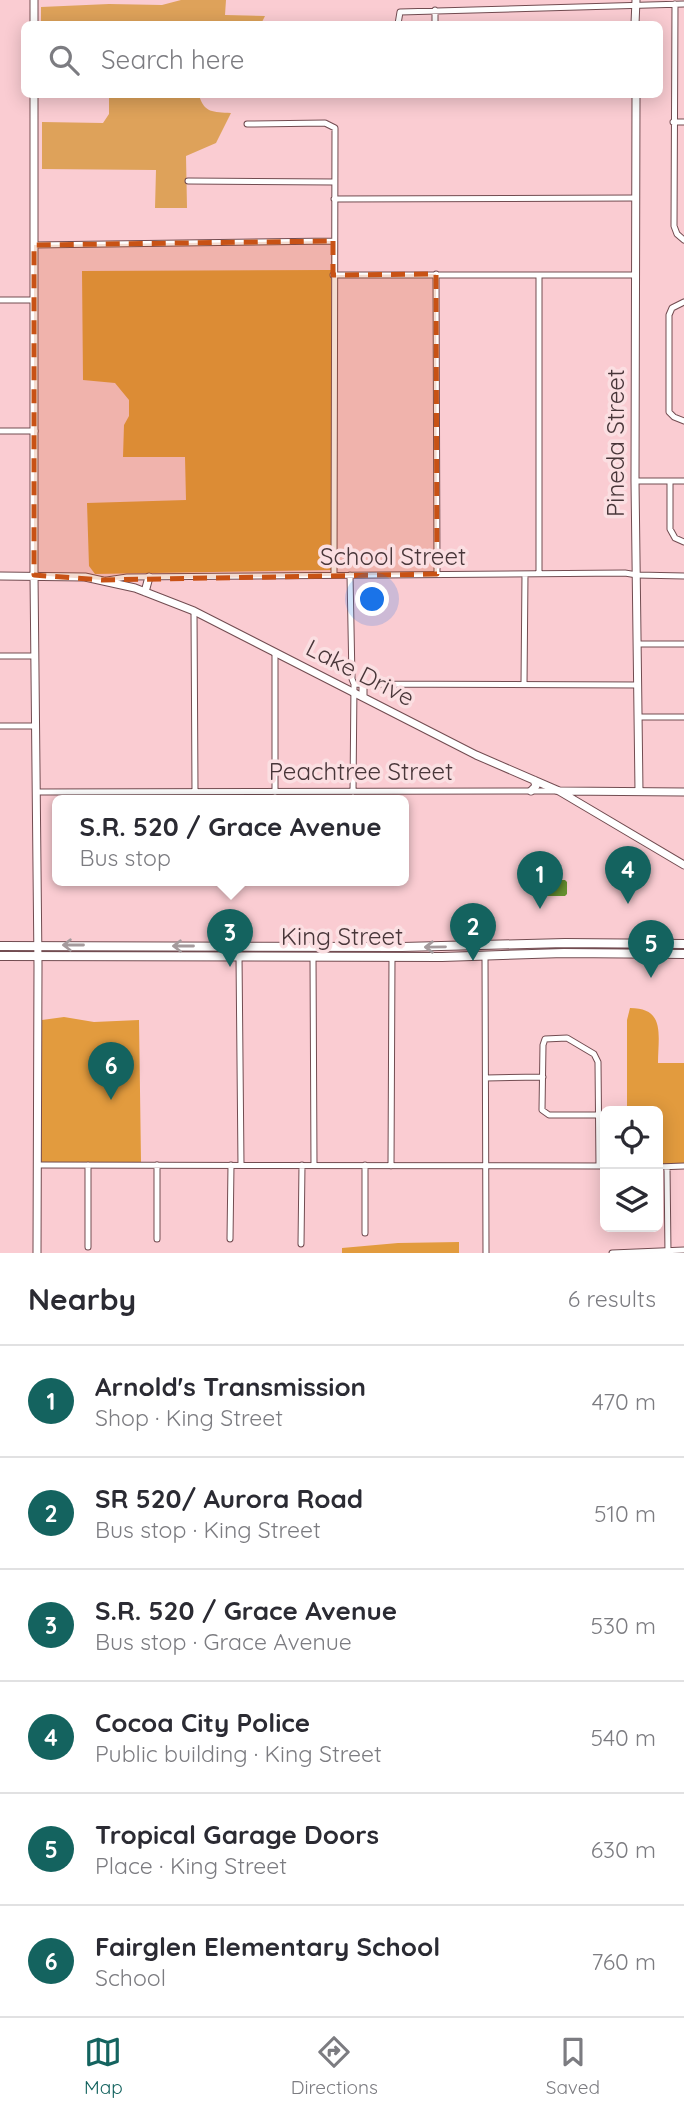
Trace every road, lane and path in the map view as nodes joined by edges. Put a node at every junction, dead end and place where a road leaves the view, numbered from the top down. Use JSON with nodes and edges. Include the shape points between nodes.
{"nodes":[{"id":1,"x":34,"y":0,"type":"edge"},
{"id":2,"x":636,"y":2,"type":"edge"},
{"id":3,"x":675,"y":4,"type":"junction"},
{"id":4,"x":684,"y":4,"type":"edge"},
{"id":5,"x":435,"y":10,"type":"junction"},
{"id":6,"x":34,"y":21,"type":"edge"},
{"id":7,"x":398,"y":21,"type":"edge"},
{"id":8,"x":435,"y":21,"type":"edge"},
{"id":9,"x":635,"y":21,"type":"edge"},
{"id":10,"x":674,"y":63,"type":"junction"},
{"id":11,"x":684,"y":63,"type":"edge"},
{"id":12,"x":34,"y":98,"type":"edge"},
{"id":13,"x":636,"y":98,"type":"edge"},
{"id":14,"x":673,"y":122,"type":"junction"},
{"id":15,"x":684,"y":122,"type":"edge"},
{"id":16,"x":247,"y":124,"type":"dead end"},
{"id":17,"x":188,"y":181,"type":"dead end"},
{"id":18,"x":334,"y":182,"type":"junction"},
{"id":19,"x":636,"y":198,"type":"junction"},
{"id":20,"x":334,"y":199,"type":"junction"},
{"id":21,"x":684,"y":240,"type":"edge"},
{"id":22,"x":333,"y":241,"type":"junction"},
{"id":23,"x":34,"y":245,"type":"junction"},
{"id":24,"x":436,"y":274,"type":"junction"},
{"id":25,"x":333,"y":275,"type":"junction"},
{"id":26,"x":539,"y":275,"type":"junction"},
{"id":27,"x":636,"y":275,"type":"junction"},
{"id":28,"x":0,"y":300,"type":"edge"},
{"id":29,"x":34,"y":300,"type":"junction"},
{"id":30,"x":684,"y":302,"type":"edge"},
{"id":31,"x":684,"y":421,"type":"edge"},
{"id":32,"x":35,"y":430,"type":"junction"},
{"id":33,"x":0,"y":431,"type":"edge"},
{"id":34,"x":635,"y":481,"type":"junction"},
{"id":35,"x":670,"y":481,"type":"junction"},
{"id":36,"x":684,"y":481,"type":"edge"},
{"id":37,"x":684,"y":542,"type":"edge"},
{"id":38,"x":539,"y":573,"type":"junction"},
{"id":39,"x":437,"y":574,"type":"junction"},
{"id":40,"x":525,"y":574,"type":"junction"},
{"id":41,"x":34,"y":575,"type":"junction"},
{"id":42,"x":334,"y":575,"type":"junction"},
{"id":43,"x":350,"y":575,"type":"junction"},
{"id":44,"x":637,"y":575,"type":"junction"},
{"id":45,"x":0,"y":576,"type":"edge"},
{"id":46,"x":684,"y":576,"type":"edge"},
{"id":47,"x":149,"y":577,"type":"junction"},
{"id":48,"x":102,"y":580,"type":"junction"},
{"id":49,"x":145,"y":592,"type":"junction"},
{"id":50,"x":194,"y":611,"type":"junction"},
{"id":51,"x":638,"y":644,"type":"junction"},
{"id":52,"x":684,"y":644,"type":"edge"},
{"id":53,"x":275,"y":652,"type":"junction"},
{"id":54,"x":0,"y":656,"type":"edge"},
{"id":55,"x":36,"y":656,"type":"junction"},
{"id":56,"x":524,"y":684,"type":"junction"},
{"id":57,"x":638,"y":685,"type":"junction"},
{"id":58,"x":357,"y":686,"type":"junction"},
{"id":59,"x":684,"y":717,"type":"edge"},
{"id":60,"x":639,"y":718,"type":"junction"},
{"id":61,"x":0,"y":726,"type":"edge"},
{"id":62,"x":36,"y":726,"type":"junction"},
{"id":63,"x":534,"y":780,"type":"junction"},
{"id":64,"x":107,"y":791,"type":"junction"},
{"id":65,"x":136,"y":791,"type":"junction"},
{"id":66,"x":195,"y":791,"type":"junction"},
{"id":67,"x":531,"y":791,"type":"junction"},
{"id":68,"x":559,"y":791,"type":"junction"},
{"id":69,"x":591,"y":791,"type":"junction"},
{"id":70,"x":639,"y":791,"type":"junction"},
{"id":71,"x":37,"y":792,"type":"junction"},
{"id":72,"x":275,"y":792,"type":"junction"},
{"id":73,"x":353,"y":792,"type":"junction"},
{"id":74,"x":684,"y":792,"type":"edge"},
{"id":75,"x":107,"y":795,"type":"edge"},
{"id":76,"x":136,"y":795,"type":"edge"},
{"id":77,"x":590,"y":809,"type":"junction"},
{"id":78,"x":684,"y":865,"type":"edge"},
{"id":79,"x":589,"y":944,"type":"junction"},
{"id":80,"x":684,"y":944,"type":"edge"},
{"id":81,"x":527,"y":945,"type":"junction"},
{"id":82,"x":0,"y":946,"type":"edge"},
{"id":83,"x":38,"y":950,"type":"junction"},
{"id":84,"x":313,"y":951,"type":"junction"},
{"id":85,"x":543,"y":954,"type":"junction"},
{"id":86,"x":684,"y":954,"type":"edge"},
{"id":87,"x":0,"y":956,"type":"edge"},
{"id":88,"x":223,"y":956,"type":"junction"},
{"id":89,"x":239,"y":956,"type":"junction"},
{"id":90,"x":485,"y":956,"type":"junction"},
{"id":91,"x":392,"y":957,"type":"junction"},
{"id":92,"x":543,"y":1077,"type":"junction"},
{"id":93,"x":486,"y":1078,"type":"junction"},
{"id":94,"x":598,"y":1115,"type":"junction"},
{"id":95,"x":600,"y":1140,"type":"edge"},
{"id":96,"x":38,"y":1165,"type":"junction"},
{"id":97,"x":88,"y":1165,"type":"junction"},
{"id":98,"x":157,"y":1165,"type":"junction"},
{"id":99,"x":231,"y":1165,"type":"junction"},
{"id":100,"x":241,"y":1165,"type":"junction"},
{"id":101,"x":302,"y":1165,"type":"junction"},
{"id":102,"x":314,"y":1165,"type":"junction"},
{"id":103,"x":365,"y":1165,"type":"junction"},
{"id":104,"x":391,"y":1166,"type":"junction"},
{"id":105,"x":486,"y":1166,"type":"junction"},
{"id":106,"x":600,"y":1166,"type":"edge"},
{"id":107,"x":663,"y":1167,"type":"edge"},
{"id":108,"x":667,"y":1167,"type":"junction"},
{"id":109,"x":684,"y":1167,"type":"edge"},
{"id":110,"x":365,"y":1233,"type":"dead end"},
{"id":111,"x":157,"y":1239,"type":"dead end"},
{"id":112,"x":230,"y":1239,"type":"dead end"},
{"id":113,"x":301,"y":1244,"type":"dead end"},
{"id":114,"x":88,"y":1247,"type":"dead end"},
{"id":115,"x":684,"y":1250,"type":"edge"},
{"id":116,"x":668,"y":1252,"type":"edge"},
{"id":117,"x":37,"y":1253,"type":"edge"},
{"id":118,"x":486,"y":1253,"type":"edge"},
{"id":119,"x":612,"y":1253,"type":"edge"}],
"edges":[{"from":1,"to":6,"type":"street"},
{"from":2,"to":3,"type":"street"},
{"from":2,"to":5,"type":"street"},
{"from":2,"to":9,"type":"street"},
{"from":3,"to":4,"type":"street"},
{"from":3,"to":10,"type":"street"},
{"from":5,"to":7,"type":"street","via":[[400,12]]},
{"from":5,"to":8,"type":"street"},
{"from":10,"to":11,"type":"street"},
{"from":10,"to":14,"type":"street"},
{"from":12,"to":23,"type":"street"},
{"from":13,"to":19,"type":"street","name":"Pineda Street"},
{"from":14,"to":15,"type":"street"},
{"from":14,"to":21,"type":"street","via":[[674,226]]},
{"from":16,"to":18,"type":"street","via":[[326,123],[335,128]]},
{"from":17,"to":18,"type":"street"},
{"from":18,"to":20,"type":"street"},
{"from":19,"to":20,"type":"street"},
{"from":19,"to":27,"type":"street","name":"Pineda Street"},
{"from":20,"to":22,"type":"street"},
{"from":22,"to":23,"type":"street"},
{"from":22,"to":25,"type":"street"},
{"from":23,"to":29,"type":"street"},
{"from":24,"to":25,"type":"street"},
{"from":24,"to":26,"type":"street"},
{"from":24,"to":39,"type":"street"},
{"from":25,"to":42,"type":"street"},
{"from":26,"to":27,"type":"street"},
{"from":26,"to":38,"type":"street"},
{"from":27,"to":34,"type":"street","name":"Pineda Street"},
{"from":28,"to":29,"type":"street"},
{"from":29,"to":32,"type":"street"},
{"from":30,"to":31,"type":"street","via":[[669,315],[669,412]]},
{"from":32,"to":33,"type":"street"},
{"from":32,"to":41,"type":"street"},
{"from":34,"to":35,"type":"street"},
{"from":34,"to":44,"type":"street","name":"Pineda Street"},
{"from":35,"to":36,"type":"street"},
{"from":35,"to":37,"type":"street","via":[[670,529]]},
{"from":38,"to":40,"type":"street","name":"School Street"},
{"from":38,"to":44,"type":"street","name":"School Street"},
{"from":39,"to":40,"type":"street","name":"School Street"},
{"from":39,"to":43,"type":"street","name":"School Street"},
{"from":40,"to":56,"type":"street"},
{"from":41,"to":45,"type":"street","name":"Lake Drive"},
{"from":41,"to":48,"type":"street","name":"Lake Drive"},
{"from":41,"to":55,"type":"street"},
{"from":42,"to":43,"type":"street","name":"School Street"},
{"from":42,"to":47,"type":"street","name":"School Street"},
{"from":43,"to":58,"type":"street","via":[[352,679]]},
{"from":44,"to":46,"type":"street","name":"School Street"},
{"from":44,"to":51,"type":"street","name":"Pineda Street"},
{"from":47,"to":48,"type":"street","name":"School Street"},
{"from":47,"to":49,"type":"street"},
{"from":48,"to":49,"type":"street","name":"Lake Drive"},
{"from":49,"to":50,"type":"street","name":"Lake Drive"},
{"from":50,"to":53,"type":"street","name":"Lake Drive"},
{"from":50,"to":66,"type":"street"},
{"from":51,"to":52,"type":"street"},
{"from":51,"to":57,"type":"street","name":"Pineda Street"},
{"from":53,"to":58,"type":"street","name":"Lake Drive"},
{"from":53,"to":72,"type":"street"},
{"from":54,"to":55,"type":"street"},
{"from":55,"to":62,"type":"street"},
{"from":56,"to":57,"type":"street"},
{"from":56,"to":58,"type":"street"},
{"from":57,"to":60,"type":"street","name":"Pineda Street"},
{"from":58,"to":63,"type":"street","name":"Lake Drive","via":[[363,696]]},
{"from":58,"to":73,"type":"street"},
{"from":59,"to":60,"type":"street"},
{"from":60,"to":70,"type":"street","name":"Pineda Street"},
{"from":61,"to":62,"type":"street"},
{"from":62,"to":71,"type":"street"},
{"from":63,"to":67,"type":"street","via":[[537,783]]},
{"from":63,"to":68,"type":"street","name":"Lake Drive"},
{"from":64,"to":65,"type":"street","name":"Peachtree Street"},
{"from":64,"to":71,"type":"street","name":"Peachtree Street"},
{"from":64,"to":75,"type":"street"},
{"from":65,"to":66,"type":"street","name":"Peachtree Street"},
{"from":65,"to":76,"type":"street"},
{"from":66,"to":72,"type":"street","name":"Peachtree Street"},
{"from":67,"to":68,"type":"street","name":"Peachtree Street"},
{"from":67,"to":73,"type":"street","name":"Peachtree Street"},
{"from":68,"to":69,"type":"street","name":"Peachtree Street"},
{"from":68,"to":77,"type":"street","name":"Lake Drive"},
{"from":69,"to":70,"type":"street","name":"Peachtree Street"},
{"from":69,"to":77,"type":"street"},
{"from":70,"to":74,"type":"street","name":"Peachtree Street"},
{"from":71,"to":83,"type":"street"},
{"from":72,"to":73,"type":"street","name":"Peachtree Street"},
{"from":77,"to":78,"type":"street","name":"Lake Drive"},
{"from":79,"to":80,"type":"main road","name":"King Street"},
{"from":79,"to":81,"type":"main road","name":"King Street"},
{"from":79,"to":85,"type":"main road"},
{"from":81,"to":84,"type":"main road","name":"King Street","one_way":true},
{"from":81,"to":90,"type":"main road"},
{"from":82,"to":83,"type":"main road","name":"King Street"},
{"from":84,"to":83,"type":"main road","name":"King Street","one_way":true},
{"from":83,"to":87,"type":"main road","name":"King Street"},
{"from":83,"to":88,"type":"main road","name":"King Street"},
{"from":83,"to":96,"type":"street"},
{"from":84,"to":88,"type":"main road","via":[[228,951]]},
{"from":84,"to":89,"type":"main road","name":"King Street"},
{"from":84,"to":91,"type":"main road","name":"King Street"},
{"from":84,"to":102,"type":"street"},
{"from":85,"to":86,"type":"main road","name":"King Street"},
{"from":85,"to":90,"type":"main road","name":"King Street"},
{"from":88,"to":89,"type":"main road","name":"King Street"},
{"from":89,"to":100,"type":"street"},
{"from":90,"to":91,"type":"main road","name":"King Street"},
{"from":90,"to":93,"type":"street"},
{"from":91,"to":104,"type":"street"},
{"from":92,"to":93,"type":"street"},
{"from":92,"to":94,"type":"street","via":[[542,1110],[549,1115]]},
{"from":92,"to":94,"type":"street","via":[[545,1039],[567,1038],[594,1054]]},
{"from":93,"to":105,"type":"street"},
{"from":94,"to":95,"type":"street"},
{"from":96,"to":97,"type":"street"},
{"from":96,"to":117,"type":"street"},
{"from":97,"to":98,"type":"street"},
{"from":97,"to":114,"type":"street"},
{"from":98,"to":99,"type":"street"},
{"from":98,"to":111,"type":"street"},
{"from":99,"to":100,"type":"street"},
{"from":99,"to":112,"type":"street"},
{"from":100,"to":101,"type":"street"},
{"from":101,"to":102,"type":"street"},
{"from":101,"to":113,"type":"street"},
{"from":102,"to":103,"type":"street"},
{"from":103,"to":104,"type":"street"},
{"from":103,"to":110,"type":"street"},
{"from":104,"to":105,"type":"street"},
{"from":105,"to":106,"type":"street"},
{"from":105,"to":118,"type":"street"},
{"from":107,"to":108,"type":"street"},
{"from":108,"to":109,"type":"street"},
{"from":108,"to":116,"type":"street"},
{"from":115,"to":116,"type":"street"},
{"from":116,"to":119,"type":"street"}]}
